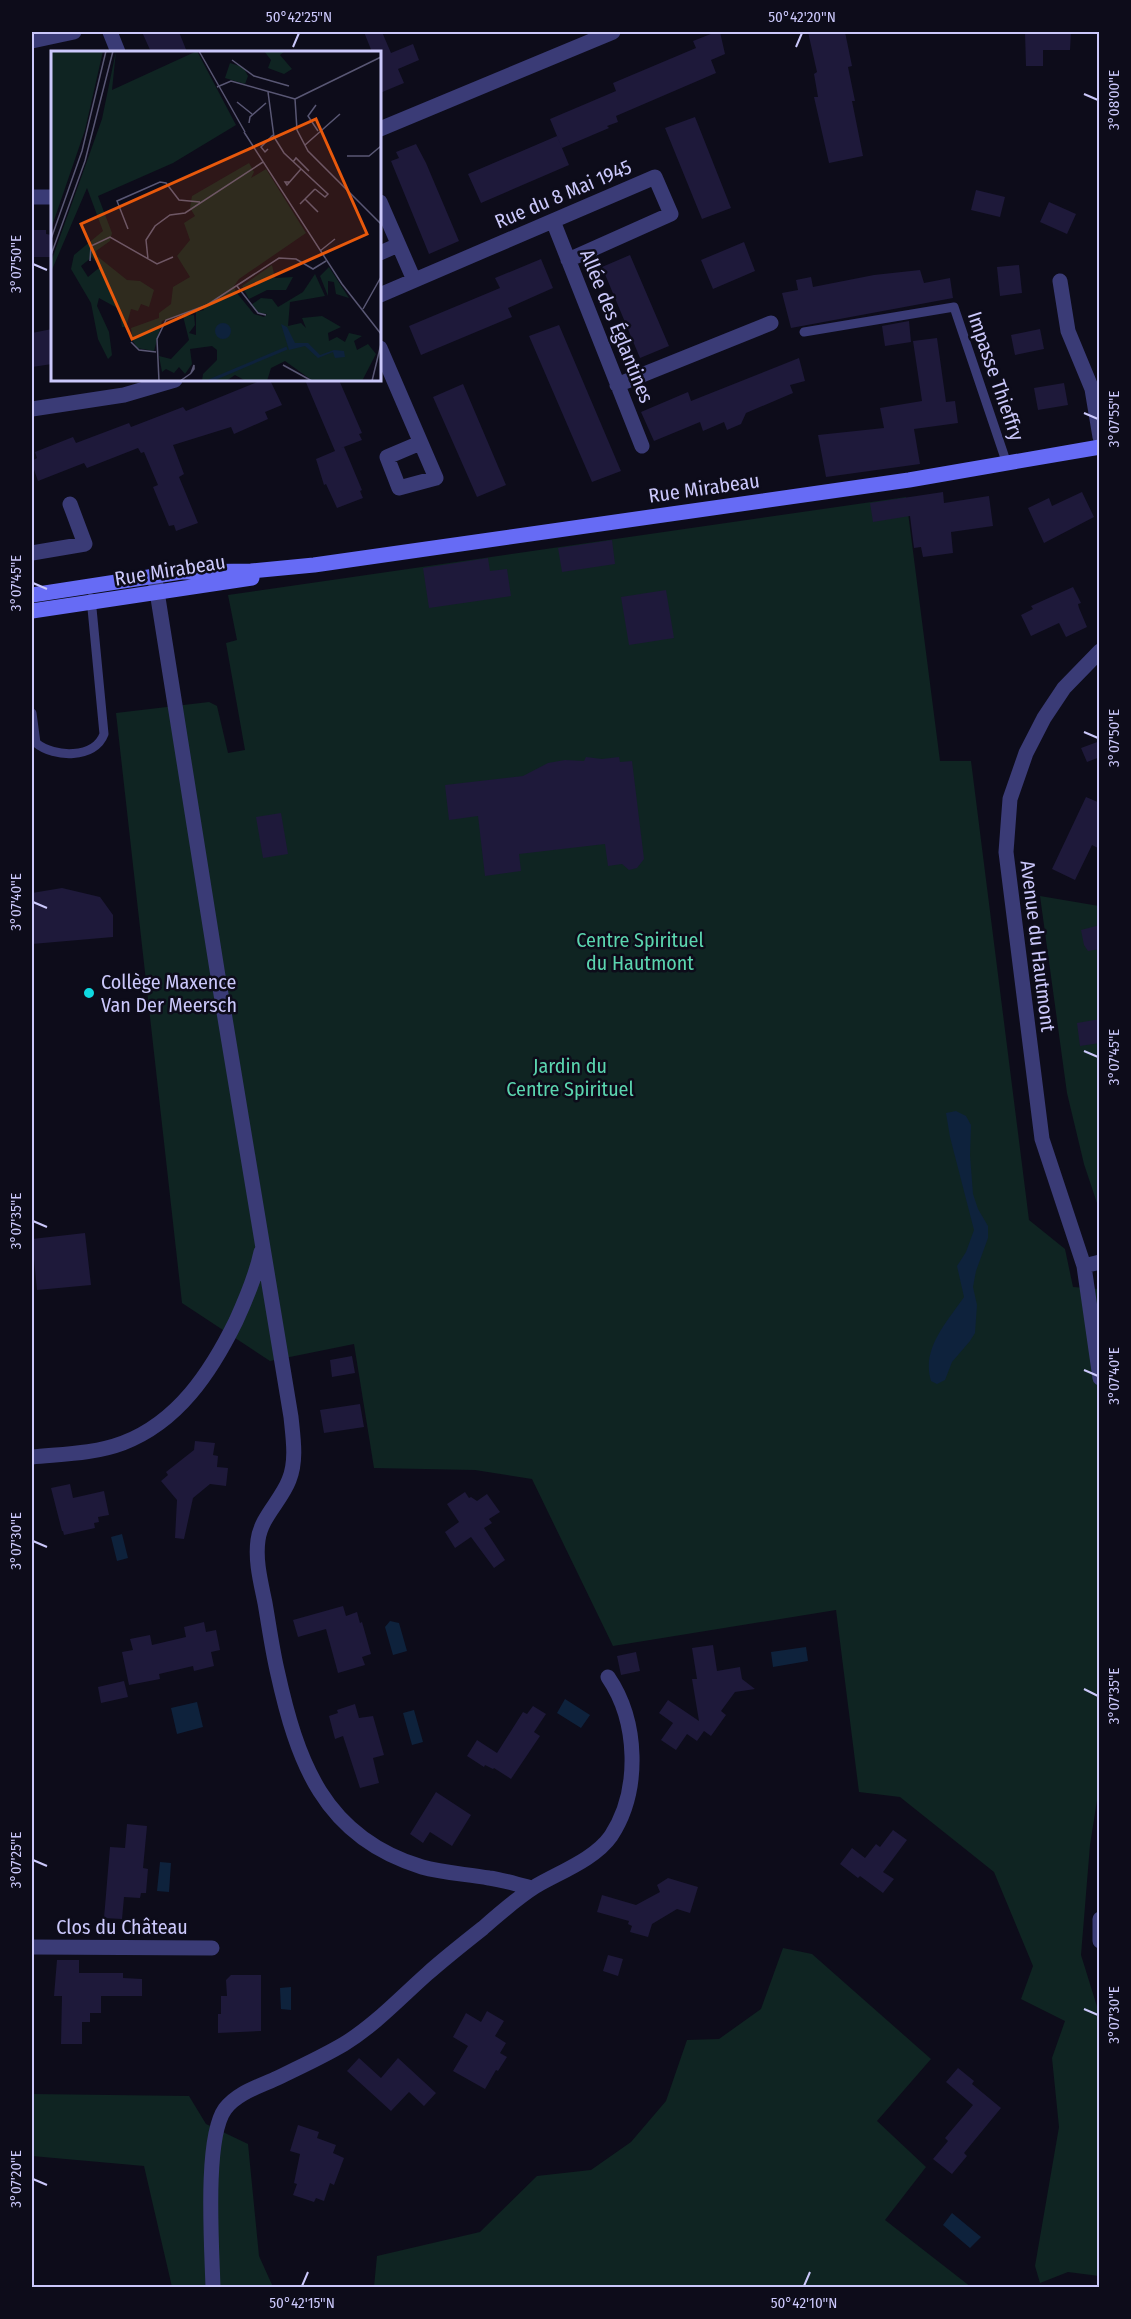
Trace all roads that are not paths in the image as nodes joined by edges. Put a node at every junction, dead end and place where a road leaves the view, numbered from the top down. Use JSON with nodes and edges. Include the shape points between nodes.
{"nodes":[{"id":1,"x":74,"y":32,"type":"edge"},
{"id":2,"x":110,"y":32,"type":"edge"},
{"id":3,"x":613,"y":32,"type":"edge"},
{"id":4,"x":32,"y":41,"type":"edge"},
{"id":5,"x":118,"y":51,"type":"edge"},
{"id":6,"x":381,"y":129,"type":"edge"},
{"id":7,"x":32,"y":197,"type":"edge"},
{"id":8,"x":51,"y":197,"type":"edge"},
{"id":9,"x":381,"y":204,"type":"edge"},
{"id":10,"x":552,"y":221,"type":"junction"},
{"id":11,"x":398,"y":245,"type":"junction"},
{"id":12,"x":381,"y":253,"type":"edge"},
{"id":13,"x":568,"y":260,"type":"junction"},
{"id":14,"x":414,"y":280,"type":"junction"},
{"id":15,"x":1060,"y":281,"type":"dead end"},
{"id":16,"x":381,"y":295,"type":"edge"},
{"id":17,"x":771,"y":323,"type":"dead end"},
{"id":18,"x":804,"y":332,"type":"dead end"},
{"id":19,"x":381,"y":350,"type":"edge"},
{"id":20,"x":172,"y":381,"type":"edge"},
{"id":21,"x":617,"y":384,"type":"junction"},
{"id":22,"x":32,"y":409,"type":"edge"},
{"id":23,"x":1100,"y":437,"type":"edge"},
{"id":24,"x":420,"y":443,"type":"dead end"},
{"id":25,"x":642,"y":446,"type":"dead end"},
{"id":26,"x":1100,"y":447,"type":"edge"},
{"id":27,"x":1007,"y":464,"type":"junction"},
{"id":28,"x":70,"y":504,"type":"dead end"},
{"id":29,"x":32,"y":553,"type":"edge"},
{"id":30,"x":314,"y":565,"type":"junction"},
{"id":31,"x":155,"y":576,"type":"junction"},
{"id":32,"x":90,"y":587,"type":"junction"},
{"id":33,"x":158,"y":593,"type":"junction"},
{"id":34,"x":32,"y":595,"type":"edge"},
{"id":35,"x":92,"y":603,"type":"junction"},
{"id":36,"x":32,"y":611,"type":"edge"},
{"id":37,"x":1100,"y":651,"type":"edge"},
{"id":38,"x":32,"y":713,"type":"edge"},
{"id":39,"x":263,"y":1243,"type":"junction"},
{"id":40,"x":1092,"y":1264,"type":"edge"},
{"id":41,"x":1100,"y":1378,"type":"edge"},
{"id":42,"x":32,"y":1457,"type":"edge"},
{"id":43,"x":608,"y":1677,"type":"dead end"},
{"id":44,"x":533,"y":1888,"type":"junction"},
{"id":45,"x":1100,"y":1919,"type":"edge"},
{"id":46,"x":1100,"y":1941,"type":"edge"},
{"id":47,"x":32,"y":1947,"type":"edge"},
{"id":48,"x":212,"y":1948,"type":"dead end"},
{"id":49,"x":213,"y":2288,"type":"edge"}],
"edges":[{"from":1,"to":4,"type":"street"},
{"from":2,"to":5,"type":"street"},
{"from":3,"to":6,"type":"street"},
{"from":7,"to":8,"type":"street"},
{"from":9,"to":11,"type":"street"},
{"from":10,"to":13,"type":"street","name":"Allée des Églantines"},
{"from":10,"to":13,"type":"street","name":"Rue du 8 Mai 1945","via":[[655,177],[671,214]]},
{"from":10,"to":14,"type":"street","name":"Rue du 8 Mai 1945"},
{"from":11,"to":12,"type":"street"},
{"from":11,"to":14,"type":"street"},
{"from":13,"to":21,"type":"street","name":"Allée des Églantines"},
{"from":14,"to":16,"type":"street","name":"Rue du 8 Mai 1945"},
{"from":15,"to":23,"type":"street","via":[[1068,331],[1092,389]]},
{"from":17,"to":21,"type":"street"},
{"from":18,"to":27,"type":"lane","name":"Impasse Thieffry","via":[[954,307]]},
{"from":19,"to":24,"type":"street"},
{"from":20,"to":22,"type":"street","via":[[124,395]]},
{"from":21,"to":25,"type":"street","name":"Allée des Églantines"},
{"from":26,"to":27,"type":"main road","name":"Rue Mirabeau"},
{"from":27,"to":30,"type":"main road","name":"Rue Mirabeau"},
{"from":28,"to":29,"type":"street","via":[[85,544]]},
{"from":30,"to":31,"type":"main road","name":"Rue Mirabeau"},
{"from":30,"to":33,"type":"main road","name":"Rue Mirabeau"},
{"from":31,"to":32,"type":"main road","name":"Rue Mirabeau"},
{"from":31,"to":33,"type":"street"},
{"from":32,"to":34,"type":"main road","name":"Rue Mirabeau"},
{"from":32,"to":35,"type":"lane"},
{"from":33,"to":35,"type":"main road","name":"Rue Mirabeau"},
{"from":33,"to":39,"type":"street"},
{"from":35,"to":36,"type":"main road","name":"Rue Mirabeau"},
{"from":35,"to":38,"type":"lane","via":[[104,734],[100,743],[74,753],[51,752],[36,743]]},
{"from":37,"to":40,"type":"street","name":"Avenue du Hautmont","via":[[1064,688],[1035,735],[1013,786],[1006,831],[1007,868],[1042,1139]]},
{"from":39,"to":42,"type":"street","via":[[254,1278],[228,1337],[198,1385],[177,1408],[123,1443],[92,1451]]},
{"from":39,"to":44,"type":"street","via":[[291,1417],[293,1453],[289,1480],[261,1528],[258,1563],[274,1660],[300,1756],[317,1790],[335,1813],[383,1850],[421,1866]]},
{"from":40,"to":41,"type":"street","name":"Avenue du Hautmont"},
{"from":43,"to":44,"type":"street","via":[[626,1717],[632,1758],[622,1815],[598,1850]]},
{"from":44,"to":49,"type":"street","via":[[363,2030],[329,2052],[246,2092],[226,2108],[217,2125],[212,2156]]},
{"from":45,"to":46,"type":"street"},
{"from":47,"to":48,"type":"street","name":"Clos du Château"}]}
